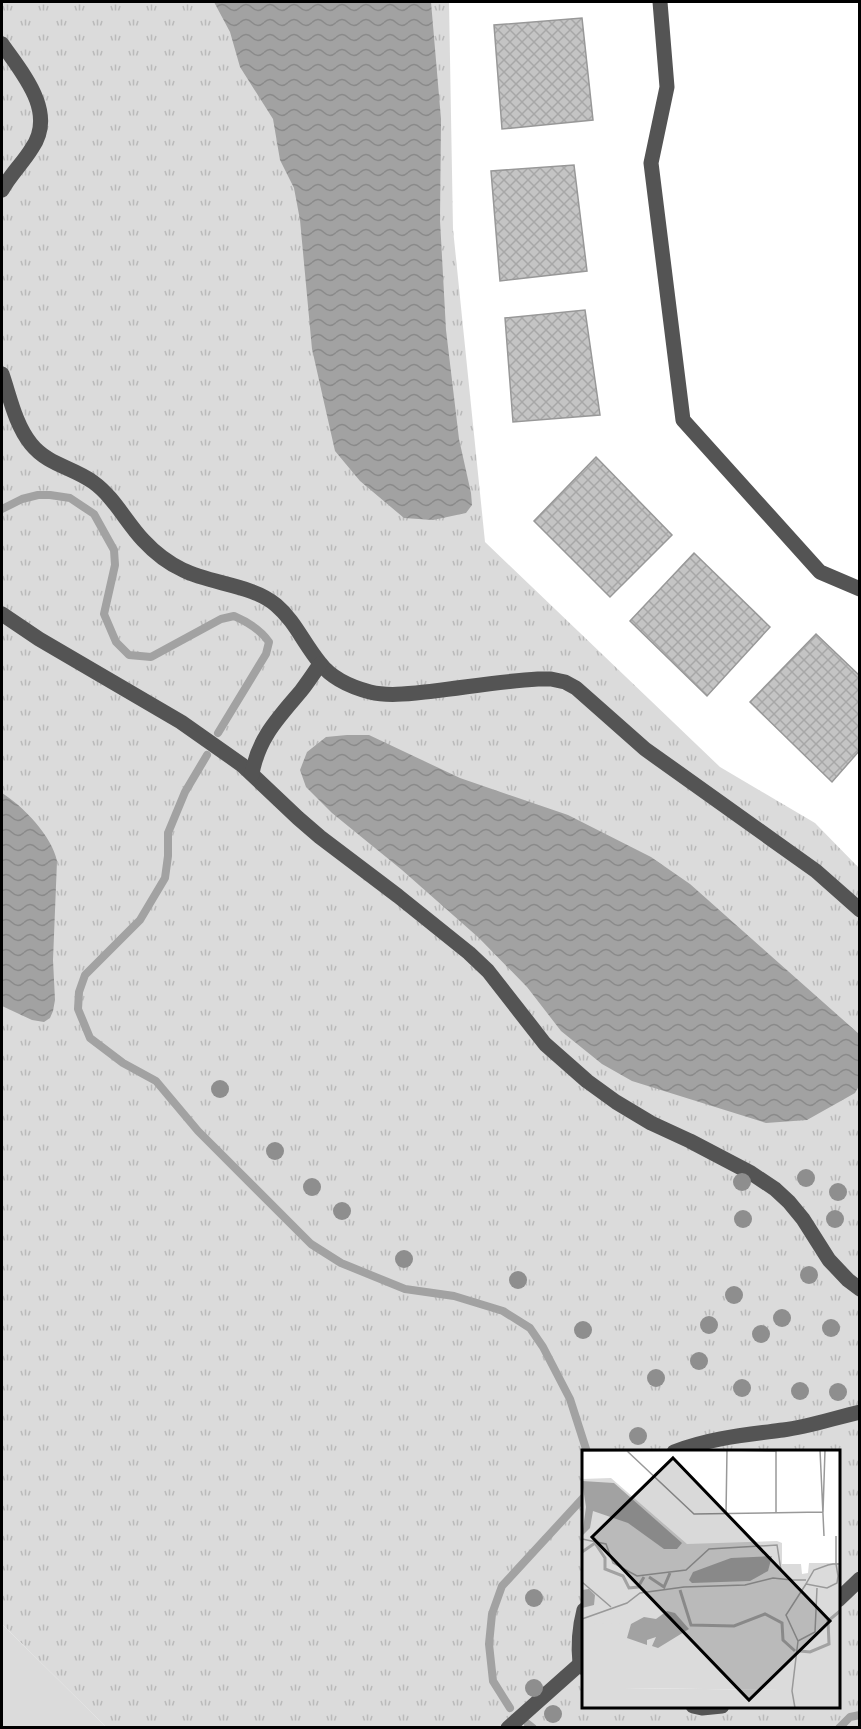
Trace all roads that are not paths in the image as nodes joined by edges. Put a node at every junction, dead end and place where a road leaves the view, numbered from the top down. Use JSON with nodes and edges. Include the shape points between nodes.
{"nodes":[{"id":1,"x":660,"y":2,"type":"edge"},
{"id":2,"x":2,"y":44,"type":"edge"},
{"id":3,"x":2,"y":190,"type":"edge"},
{"id":4,"x":2,"y":374,"type":"edge"},
{"id":5,"x":859,"y":589,"type":"edge"},
{"id":6,"x":2,"y":614,"type":"edge"},
{"id":7,"x":320,"y":664,"type":"junction"},
{"id":8,"x":252,"y":774,"type":"junction"},
{"id":9,"x":860,"y":910,"type":"edge"},
{"id":10,"x":860,"y":1289,"type":"edge"},
{"id":11,"x":860,"y":1412,"type":"edge"},
{"id":12,"x":679,"y":1450,"type":"edge"},
{"id":13,"x":860,"y":1579,"type":"edge"},
{"id":14,"x":840,"y":1598,"type":"edge"},
{"id":15,"x":582,"y":1619,"type":"edge"},
{"id":16,"x":582,"y":1666,"type":"edge"},
{"id":17,"x":507,"y":1728,"type":"edge"}],
"edges":[{"from":1,"to":5,"type":"lane","via":[[667,87],[651,163],[683,420],[820,572]]},
{"from":2,"to":3,"type":"lane","via":[[37,100],[42,125],[32,148]]},
{"from":4,"to":7,"type":"lane","via":[[20,428],[40,454],[93,482],[143,540],[171,564],[276,604]]},
{"from":6,"to":8,"type":"lane","via":[[181,722]]},
{"from":7,"to":8,"type":"lane","via":[[261,742]]},
{"from":7,"to":9,"type":"lane","via":[[341,681],[374,693],[411,693],[538,678],[565,682],[645,749],[816,871]]},
{"from":8,"to":10,"type":"lane","via":[[298,819],[488,970],[545,1044],[587,1081],[651,1124],[751,1173],[775,1189],[803,1219],[829,1260]]},
{"from":11,"to":12,"type":"lane","via":[[784,1430],[721,1438]]},
{"from":13,"to":14,"type":"lane"},
{"from":15,"to":16,"type":"lane"},
{"from":16,"to":17,"type":"lane"}]}
